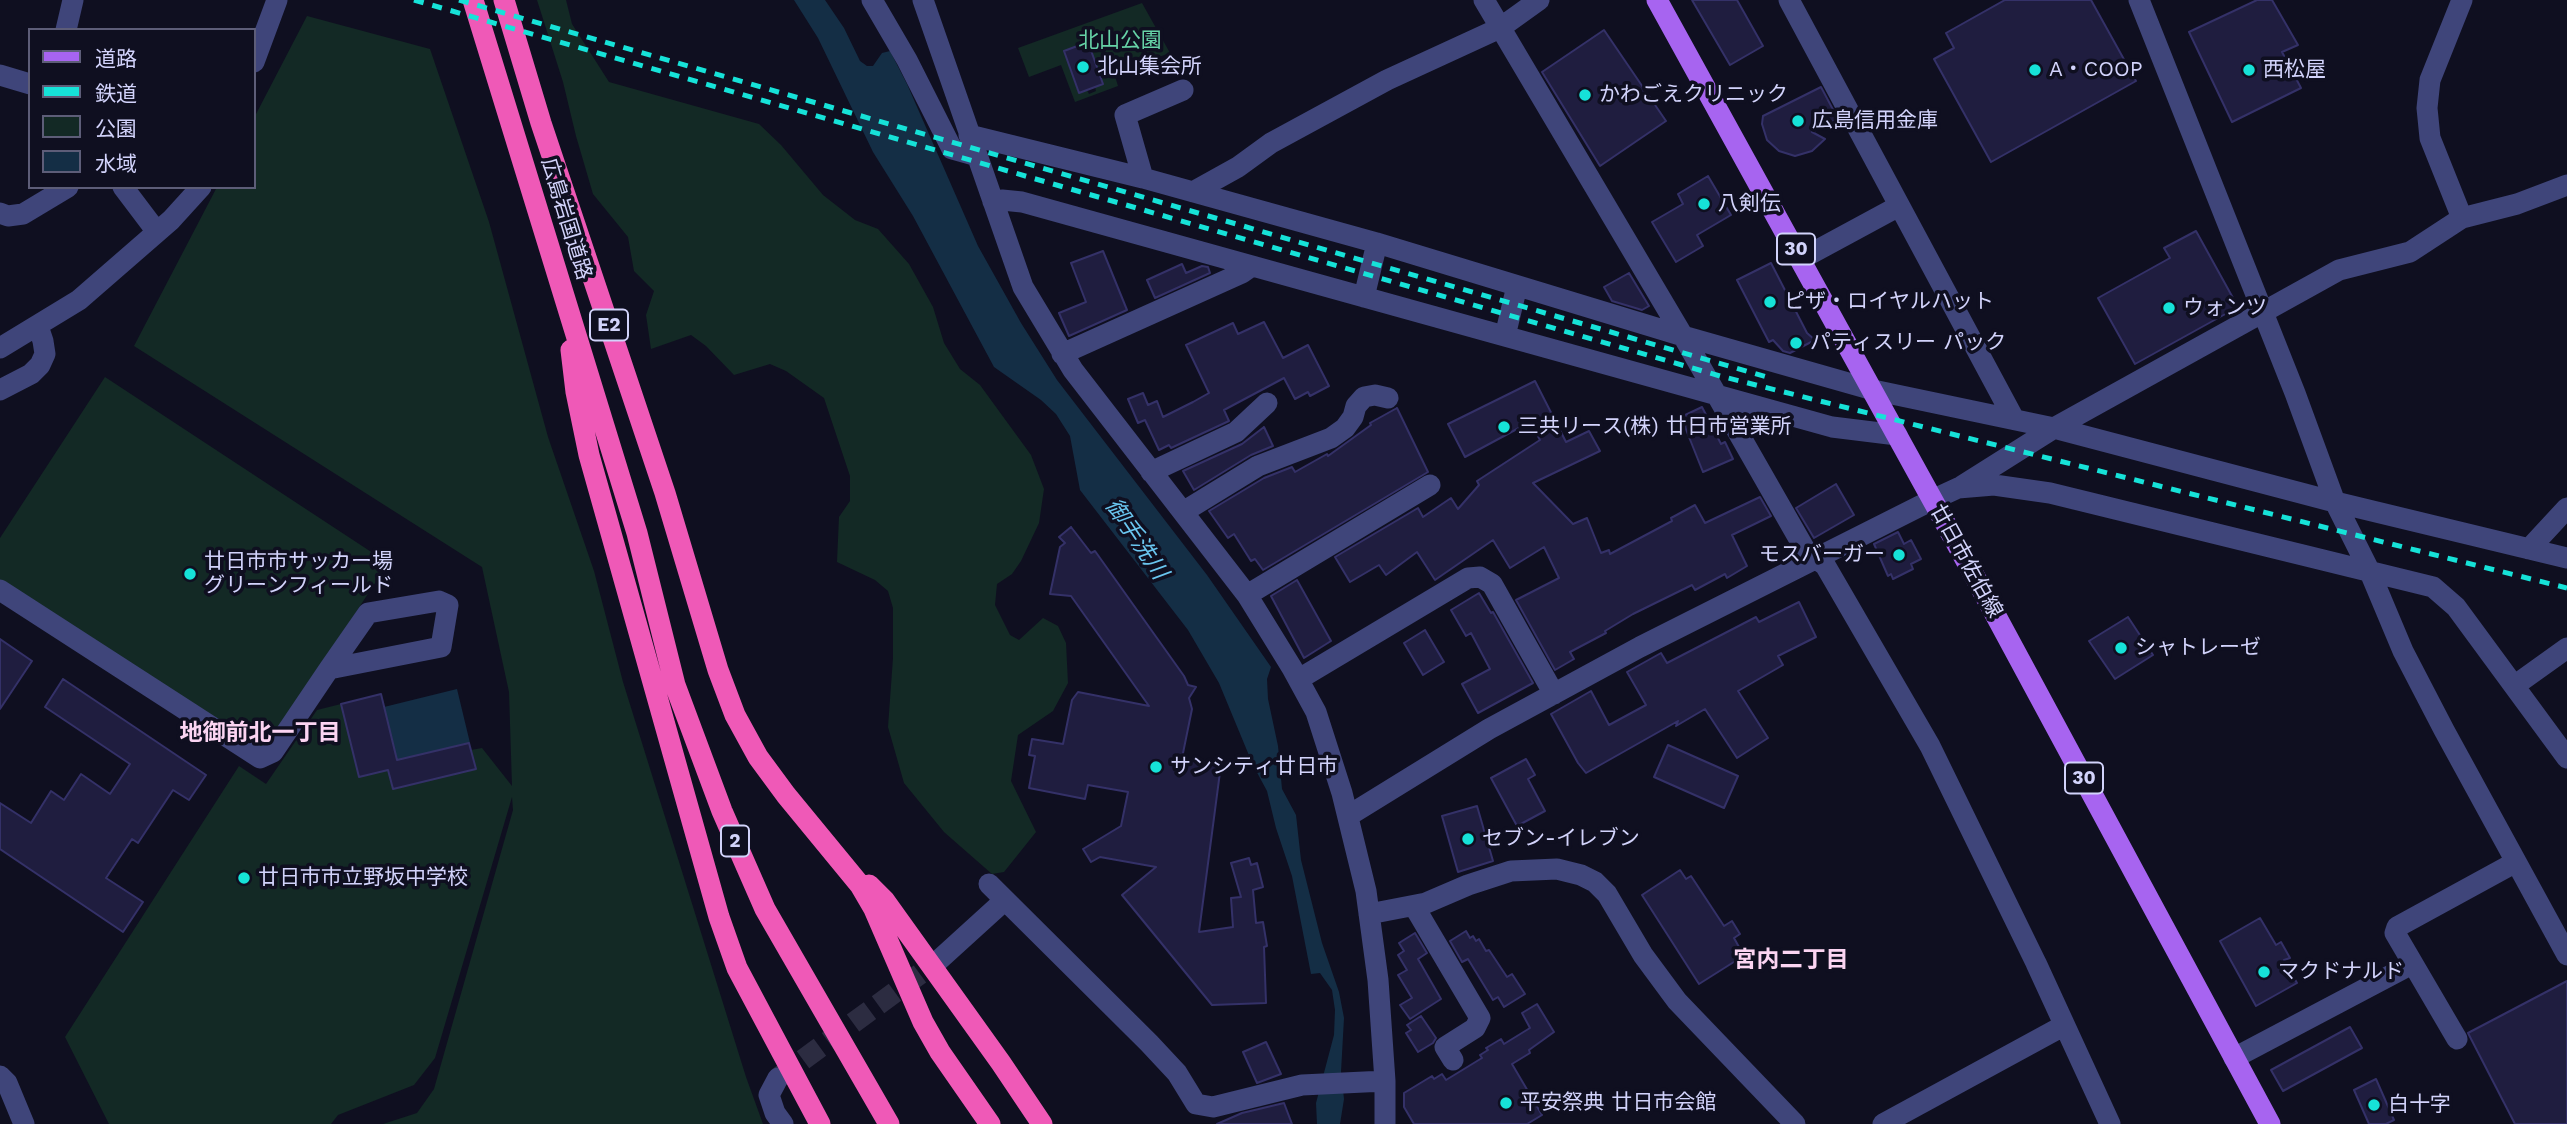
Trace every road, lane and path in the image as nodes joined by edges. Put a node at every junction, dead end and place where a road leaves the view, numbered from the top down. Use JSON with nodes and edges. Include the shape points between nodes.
{"nodes":[{"id":1,"x":74,"y":0,"type":"edge"},
{"id":2,"x":277,"y":0,"type":"edge"},
{"id":3,"x":473,"y":0,"type":"edge"},
{"id":4,"x":504,"y":0,"type":"edge"},
{"id":5,"x":872,"y":0,"type":"edge"},
{"id":6,"x":923,"y":0,"type":"edge"},
{"id":7,"x":1484,"y":0,"type":"edge"},
{"id":8,"x":1539,"y":0,"type":"edge"},
{"id":9,"x":1657,"y":0,"type":"edge"},
{"id":10,"x":1789,"y":0,"type":"edge"},
{"id":11,"x":2138,"y":0,"type":"edge"},
{"id":12,"x":2462,"y":0,"type":"edge"},
{"id":13,"x":67,"y":28,"type":"edge"},
{"id":14,"x":1500,"y":28,"type":"junction"},
{"id":15,"x":256,"y":57,"type":"edge"},
{"id":16,"x":0,"y":75,"type":"edge"},
{"id":17,"x":28,"y":83,"type":"edge"},
{"id":18,"x":1183,"y":90,"type":"dead end"},
{"id":19,"x":969,"y":135,"type":"junction"},
{"id":20,"x":976,"y":156,"type":"junction"},
{"id":21,"x":1143,"y":178,"type":"junction"},
{"id":22,"x":2567,"y":185,"type":"edge"},
{"id":23,"x":65,"y":189,"type":"edge"},
{"id":24,"x":125,"y":189,"type":"edge"},
{"id":25,"x":199,"y":189,"type":"edge"},
{"id":26,"x":1192,"y":191,"type":"junction"},
{"id":27,"x":993,"y":202,"type":"junction"},
{"id":28,"x":1899,"y":206,"type":"junction"},
{"id":29,"x":0,"y":213,"type":"edge"},
{"id":30,"x":2462,"y":218,"type":"junction"},
{"id":31,"x":157,"y":232,"type":"junction"},
{"id":32,"x":1377,"y":243,"type":"junction"},
{"id":33,"x":1801,"y":259,"type":"junction"},
{"id":34,"x":555,"y":265,"type":"junction"},
{"id":35,"x":1252,"y":266,"type":"junction"},
{"id":36,"x":1517,"y":286,"type":"junction"},
{"id":37,"x":1364,"y":297,"type":"junction"},
{"id":38,"x":2264,"y":313,"type":"junction"},
{"id":39,"x":38,"y":326,"type":"junction"},
{"id":40,"x":1505,"y":336,"type":"junction"},
{"id":41,"x":1683,"y":337,"type":"junction"},
{"id":42,"x":0,"y":348,"type":"edge"},
{"id":43,"x":1062,"y":354,"type":"junction"},
{"id":44,"x":0,"y":390,"type":"edge"},
{"id":45,"x":1873,"y":390,"type":"junction"},
{"id":46,"x":1716,"y":395,"type":"junction"},
{"id":47,"x":1388,"y":398,"type":"dead end"},
{"id":48,"x":1266,"y":404,"type":"dead end"},
{"id":49,"x":2014,"y":419,"type":"junction"},
{"id":50,"x":2054,"y":428,"type":"junction"},
{"id":51,"x":1897,"y":435,"type":"junction"},
{"id":52,"x":1152,"y":472,"type":"junction"},
{"id":53,"x":1430,"y":485,"type":"dead end"},
{"id":54,"x":1958,"y":488,"type":"junction"},
{"id":55,"x":1932,"y":500,"type":"junction"},
{"id":56,"x":2335,"y":502,"type":"junction"},
{"id":57,"x":2567,"y":508,"type":"edge"},
{"id":58,"x":1183,"y":512,"type":"junction"},
{"id":59,"x":637,"y":533,"type":"joint"},
{"id":60,"x":2529,"y":549,"type":"junction"},
{"id":61,"x":2567,"y":558,"type":"edge"},
{"id":62,"x":1815,"y":559,"type":"junction"},
{"id":63,"x":2369,"y":570,"type":"junction"},
{"id":64,"x":0,"y":590,"type":"edge"},
{"id":65,"x":1247,"y":595,"type":"junction"},
{"id":66,"x":2567,"y":648,"type":"edge"},
{"id":67,"x":329,"y":669,"type":"junction"},
{"id":68,"x":1298,"y":679,"type":"junction"},
{"id":69,"x":676,"y":685,"type":"junction"},
{"id":70,"x":2514,"y":687,"type":"junction"},
{"id":71,"x":1553,"y":694,"type":"junction"},
{"id":72,"x":2567,"y":758,"type":"edge"},
{"id":73,"x":676,"y":763,"type":"junction"},
{"id":74,"x":1348,"y":816,"type":"junction"},
{"id":75,"x":2516,"y":862,"type":"junction"},
{"id":76,"x":844,"y":863,"type":"junction"},
{"id":77,"x":989,"y":884,"type":"dead end"},
{"id":78,"x":1005,"y":900,"type":"junction"},
{"id":79,"x":1414,"y":906,"type":"junction"},
{"id":80,"x":1369,"y":914,"type":"junction"},
{"id":81,"x":2567,"y":955,"type":"edge"},
{"id":82,"x":939,"y":960,"type":"tunnel mouth"},
{"id":83,"x":2412,"y":964,"type":"junction"},
{"id":84,"x":2063,"y":1026,"type":"junction"},
{"id":85,"x":2457,"y":1039,"type":"dead end"},
{"id":86,"x":2234,"y":1058,"type":"junction"},
{"id":87,"x":1453,"y":1060,"type":"dead end"},
{"id":88,"x":0,"y":1076,"type":"edge"},
{"id":89,"x":778,"y":1078,"type":"dead end"},
{"id":90,"x":1378,"y":1081,"type":"junction"},
{"id":91,"x":24,"y":1124,"type":"edge"},
{"id":92,"x":783,"y":1124,"type":"edge"},
{"id":93,"x":820,"y":1124,"type":"edge"},
{"id":94,"x":889,"y":1124,"type":"edge"},
{"id":95,"x":990,"y":1124,"type":"edge"},
{"id":96,"x":1042,"y":1124,"type":"edge"},
{"id":97,"x":1385,"y":1124,"type":"edge"},
{"id":98,"x":1795,"y":1124,"type":"edge"},
{"id":99,"x":1883,"y":1124,"type":"edge"},
{"id":100,"x":2110,"y":1124,"type":"edge"},
{"id":101,"x":2270,"y":1124,"type":"edge"}],
"edges":[{"from":1,"to":13,"type":"street"},
{"from":2,"to":15,"type":"street"},
{"from":3,"to":34,"type":"highway","name":"広島岩国道路","number":"E2"},
{"from":4,"to":76,"type":"highway","name":"広島岩国道路","number":"E2","via":[[735,715],[758,757]]},
{"from":5,"to":20,"type":"street","via":[[952,149]]},
{"from":6,"to":19,"type":"street"},
{"from":7,"to":14,"type":"street"},
{"from":8,"to":14,"type":"street"},
{"from":9,"to":33,"type":"main road","name":"廿日市佐伯線","number":"30"},
{"from":10,"to":28,"type":"street"},
{"from":11,"to":38,"type":"street"},
{"from":12,"to":30,"type":"street","via":[[2430,80],[2427,108],[2430,138]]},
{"from":14,"to":26,"type":"street","via":[[1376,86]]},
{"from":14,"to":41,"type":"street"},
{"from":16,"to":17,"type":"street"},
{"from":18,"to":21,"type":"street","via":[[1125,115]]},
{"from":19,"to":20,"type":"street"},
{"from":19,"to":21,"type":"street"},
{"from":20,"to":27,"type":"street"},
{"from":21,"to":26,"type":"street"},
{"from":22,"to":30,"type":"street"},
{"from":23,"to":29,"type":"street","via":[[23,214]]},
{"from":24,"to":31,"type":"street"},
{"from":25,"to":31,"type":"street"},
{"from":26,"to":32,"type":"street"},
{"from":27,"to":35,"type":"street","via":[[1022,202]]},
{"from":27,"to":43,"type":"street","via":[[1023,287]]},
{"from":28,"to":33,"type":"street"},
{"from":28,"to":49,"type":"street"},
{"from":30,"to":38,"type":"street","via":[[2410,252],[2339,270]]},
{"from":31,"to":39,"type":"street","via":[[79,300]]},
{"from":32,"to":36,"type":"street"},
{"from":32,"to":37,"type":"street"},
{"from":33,"to":45,"type":"main road","name":"廿日市佐伯線","number":"30"},
{"from":34,"to":59,"type":"highway","name":"広島岩国道路","number":"E2"},
{"from":34,"to":73,"type":"highway","via":[[584,434]]},
{"from":35,"to":37,"type":"street"},
{"from":35,"to":43,"type":"street"},
{"from":36,"to":40,"type":"street"},
{"from":36,"to":41,"type":"street"},
{"from":37,"to":40,"type":"street"},
{"from":38,"to":50,"type":"street"},
{"from":38,"to":56,"type":"street"},
{"from":39,"to":42,"type":"street"},
{"from":39,"to":44,"type":"street","via":[[45,354],[40,365]]},
{"from":40,"to":46,"type":"street"},
{"from":41,"to":45,"type":"street"},
{"from":41,"to":46,"type":"street"},
{"from":43,"to":52,"type":"street"},
{"from":45,"to":49,"type":"street"},
{"from":45,"to":51,"type":"main road","name":"廿日市佐伯線","number":"30"},
{"from":46,"to":51,"type":"street","via":[[1832,427]]},
{"from":46,"to":62,"type":"street"},
{"from":47,"to":58,"type":"street","via":[[1364,397],[1345,429],[1331,438],[1258,466]]},
{"from":48,"to":52,"type":"street","via":[[1236,432]]},
{"from":49,"to":50,"type":"street"},
{"from":50,"to":54,"type":"street"},
{"from":50,"to":56,"type":"street"},
{"from":51,"to":55,"type":"main road","name":"廿日市佐伯線","number":"30"},
{"from":52,"to":58,"type":"street"},
{"from":53,"to":65,"type":"street"},
{"from":54,"to":55,"type":"street"},
{"from":54,"to":63,"type":"street","via":[[1994,485],[2050,494]]},
{"from":55,"to":62,"type":"street"},
{"from":55,"to":86,"type":"main road","name":"廿日市佐伯線","number":"30"},
{"from":56,"to":60,"type":"street"},
{"from":56,"to":63,"type":"street"},
{"from":57,"to":60,"type":"street"},
{"from":58,"to":65,"type":"street"},
{"from":59,"to":69,"type":"highway","number":"2"},
{"from":60,"to":61,"type":"street"},
{"from":62,"to":71,"type":"street"},
{"from":62,"to":84,"type":"street","via":[[1825,565],[1930,746]]},
{"from":63,"to":70,"type":"street","via":[[2433,587],[2446,596]]},
{"from":63,"to":75,"type":"street","via":[[2403,651]]},
{"from":64,"to":67,"type":"street","via":[[260,758],[273,752]]},
{"from":65,"to":68,"type":"street"},
{"from":66,"to":70,"type":"street"},
{"from":67,"to":67,"type":"street","via":[[368,613],[439,601],[448,605],[441,646]]},
{"from":68,"to":71,"type":"street","via":[[1468,578],[1480,577],[1492,584]]},
{"from":68,"to":74,"type":"street","via":[[1325,736]]},
{"from":69,"to":73,"type":"highway"},
{"from":69,"to":94,"type":"highway","number":"2","via":[[722,811],[765,909]]},
{"from":70,"to":72,"type":"street"},
{"from":71,"to":74,"type":"street"},
{"from":73,"to":93,"type":"highway","via":[[737,968]]},
{"from":74,"to":80,"type":"street"},
{"from":75,"to":81,"type":"street"},
{"from":75,"to":83,"type":"street","via":[[2397,927],[2395,933]]},
{"from":76,"to":95,"type":"highway","via":[[874,909],[923,1022]]},
{"from":76,"to":96,"type":"highway","via":[[885,901]]},
{"from":77,"to":78,"type":"street"},
{"from":78,"to":82,"type":"street"},
{"from":78,"to":90,"type":"street","via":[[1149,1043],[1177,1073],[1196,1104],[1213,1107],[1302,1085]]},
{"from":79,"to":80,"type":"street"},
{"from":79,"to":87,"type":"street","via":[[1480,1017],[1475,1028],[1445,1047]]},
{"from":79,"to":98,"type":"street","via":[[1511,871],[1565,870],[1588,878],[1607,894],[1643,955],[1678,1001]]},
{"from":80,"to":90,"type":"street","via":[[1378,979]]},
{"from":83,"to":85,"type":"street"},
{"from":83,"to":86,"type":"street"},
{"from":84,"to":99,"type":"street"},
{"from":84,"to":100,"type":"street"},
{"from":86,"to":101,"type":"main road","name":"廿日市佐伯線","number":"30"},
{"from":88,"to":91,"type":"street"},
{"from":89,"to":92,"type":"street","via":[[769,1095]]},
{"from":90,"to":97,"type":"street"}]}
